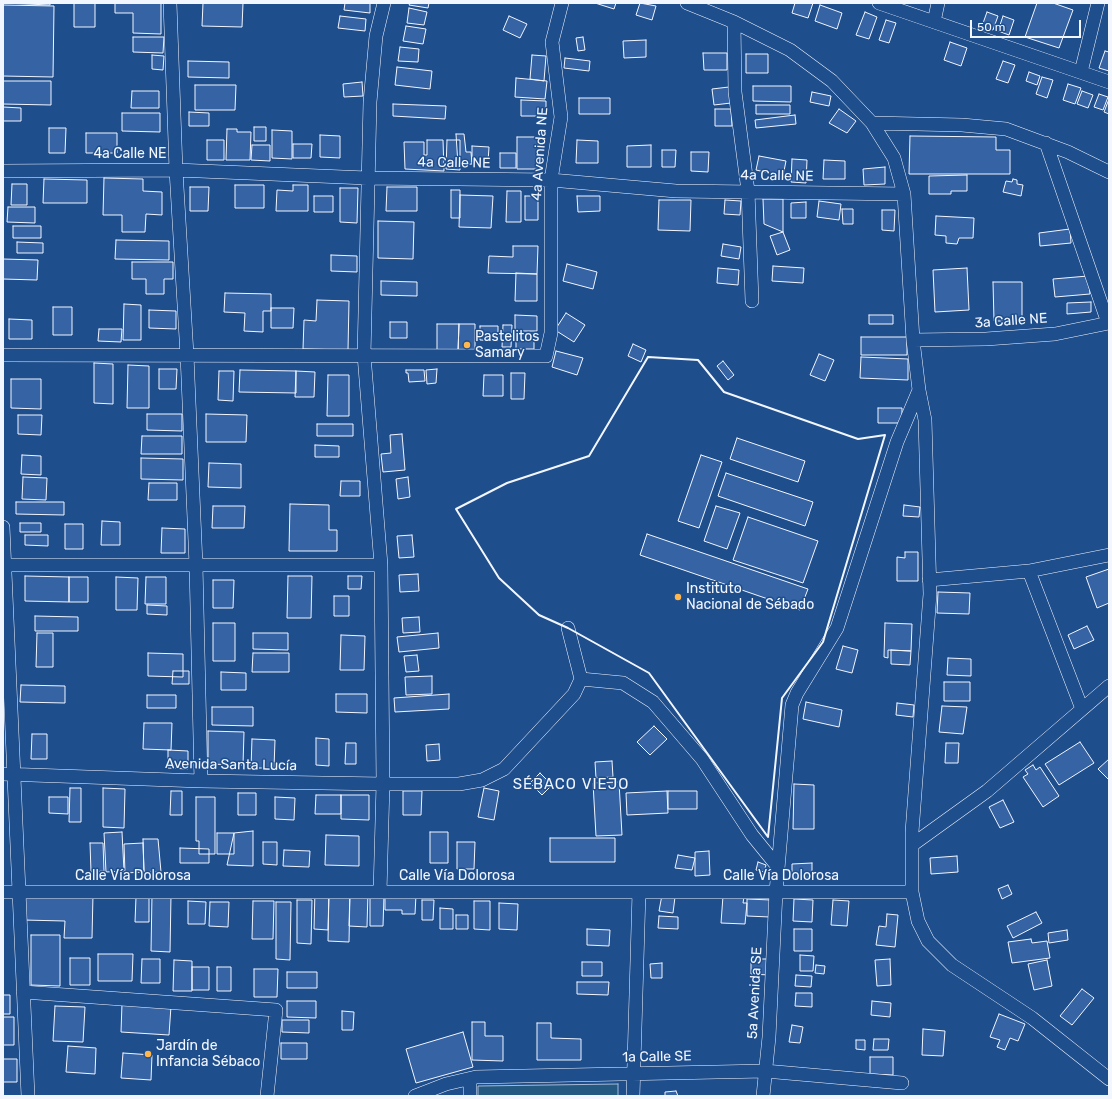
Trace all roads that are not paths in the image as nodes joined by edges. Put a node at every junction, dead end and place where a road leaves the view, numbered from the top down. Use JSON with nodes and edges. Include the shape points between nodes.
{"nodes":[{"id":1,"x":170,"y":3,"type":"edge"},
{"id":2,"x":384,"y":3,"type":"edge"},
{"id":3,"x":562,"y":3,"type":"edge"},
{"id":4,"x":687,"y":3,"type":"edge"},
{"id":5,"x":879,"y":3,"type":"edge"},
{"id":6,"x":938,"y":3,"type":"edge"},
{"id":7,"x":1098,"y":3,"type":"edge"},
{"id":8,"x":734,"y":22,"type":"junction"},
{"id":9,"x":934,"y":22,"type":"junction"},
{"id":10,"x":1081,"y":72,"type":"junction"},
{"id":11,"x":1109,"y":82,"type":"edge"},
{"id":12,"x":872,"y":123,"type":"junction"},
{"id":13,"x":1046,"y":143,"type":"junction"},
{"id":14,"x":176,"y":170,"type":"junction"},
{"id":15,"x":3,"y":171,"type":"edge"},
{"id":16,"x":1109,"y":172,"type":"edge"},
{"id":17,"x":367,"y":178,"type":"junction"},
{"id":18,"x":551,"y":180,"type":"junction"},
{"id":19,"x":748,"y":191,"type":"junction"},
{"id":20,"x":904,"y":194,"type":"junction"},
{"id":21,"x":752,"y":302,"type":"dead end"},
{"id":22,"x":1109,"y":323,"type":"edge"},
{"id":23,"x":913,"y":340,"type":"junction"},
{"id":24,"x":3,"y":355,"type":"edge"},
{"id":25,"x":187,"y":355,"type":"junction"},
{"id":26,"x":364,"y":355,"type":"junction"},
{"id":27,"x":919,"y":390,"type":"junction"},
{"id":28,"x":3,"y":527,"type":"edge"},
{"id":29,"x":1109,"y":555,"type":"edge"},
{"id":30,"x":4,"y":565,"type":"edge"},
{"id":31,"x":196,"y":565,"type":"junction"},
{"id":32,"x":381,"y":565,"type":"junction"},
{"id":33,"x":1029,"y":571,"type":"junction"},
{"id":34,"x":929,"y":580,"type":"junction"},
{"id":35,"x":568,"y":628,"type":"dead end"},
{"id":36,"x":581,"y":679,"type":"junction"},
{"id":37,"x":1109,"y":686,"type":"edge"},
{"id":38,"x":1082,"y":709,"type":"junction"},
{"id":39,"x":8,"y":774,"type":"edge"},
{"id":40,"x":201,"y":781,"type":"junction"},
{"id":41,"x":383,"y":784,"type":"junction"},
{"id":42,"x":912,"y":845,"type":"junction"},
{"id":43,"x":778,"y":867,"type":"junction"},
{"id":44,"x":3,"y":892,"type":"edge"},
{"id":45,"x":19,"y":892,"type":"junction"},
{"id":46,"x":380,"y":892,"type":"junction"},
{"id":47,"x":639,"y":892,"type":"junction"},
{"id":48,"x":776,"y":892,"type":"junction"},
{"id":49,"x":912,"y":892,"type":"junction"},
{"id":50,"x":24,"y":992,"type":"junction"},
{"id":51,"x":765,"y":1071,"type":"junction"},
{"id":52,"x":633,"y":1073,"type":"junction"},
{"id":53,"x":470,"y":1078,"type":"junction"},
{"id":54,"x":1109,"y":1079,"type":"edge"},
{"id":55,"x":902,"y":1083,"type":"dead end"},
{"id":56,"x":28,"y":1096,"type":"edge"},
{"id":57,"x":268,"y":1096,"type":"edge"},
{"id":58,"x":415,"y":1096,"type":"edge"},
{"id":59,"x":470,"y":1096,"type":"edge"},
{"id":60,"x":633,"y":1096,"type":"edge"},
{"id":61,"x":762,"y":1096,"type":"edge"}],
"edges":[{"from":1,"to":14,"type":"street"},
{"from":2,"to":17,"type":"street","via":[[376,36]]},
{"from":3,"to":18,"type":"street","name":"4a Avenida NE","via":[[552,42],[561,117]]},
{"from":4,"to":8,"type":"street"},
{"from":5,"to":9,"type":"street"},
{"from":6,"to":9,"type":"street"},
{"from":7,"to":10,"type":"street"},
{"from":8,"to":12,"type":"street","via":[[790,50],[832,81]]},
{"from":8,"to":19,"type":"street","via":[[734,92]]},
{"from":9,"to":10,"type":"street"},
{"from":10,"to":11,"type":"street"},
{"from":12,"to":13,"type":"street","via":[[962,125],[1006,129]]},
{"from":12,"to":20,"type":"street","via":[[894,158]]},
{"from":13,"to":16,"type":"street"},
{"from":13,"to":22,"type":"street"},
{"from":14,"to":15,"type":"street","name":"4a Calle NE"},
{"from":14,"to":17,"type":"street","name":"4a Calle NE"},
{"from":14,"to":25,"type":"street"},
{"from":17,"to":18,"type":"street","name":"4a Calle NE"},
{"from":17,"to":26,"type":"street"},
{"from":18,"to":19,"type":"street","name":"4a Calle NE","via":[[676,191]]},
{"from":18,"to":26,"type":"street","name":"4a Avenida NE","via":[[551,333],[546,356]]},
{"from":19,"to":20,"type":"street","name":"4a Calle NE"},
{"from":19,"to":21,"type":"street"},
{"from":20,"to":23,"type":"street"},
{"from":22,"to":23,"type":"street","name":"3a Calle NE","via":[[1055,334],[979,340]]},
{"from":23,"to":27,"type":"street"},
{"from":24,"to":25,"type":"street"},
{"from":25,"to":26,"type":"street"},
{"from":25,"to":31,"type":"street"},
{"from":26,"to":32,"type":"street"},
{"from":27,"to":34,"type":"street","via":[[925,420]]},
{"from":27,"to":43,"type":"street","name":"5a Avenida SE","via":[[897,442],[837,628],[792,705]]},
{"from":28,"to":30,"type":"street"},
{"from":29,"to":33,"type":"street"},
{"from":30,"to":31,"type":"street"},
{"from":30,"to":39,"type":"street"},
{"from":31,"to":32,"type":"street"},
{"from":31,"to":40,"type":"street"},
{"from":32,"to":41,"type":"street"},
{"from":33,"to":34,"type":"street"},
{"from":33,"to":38,"type":"street"},
{"from":34,"to":42,"type":"street"},
{"from":35,"to":36,"type":"street"},
{"from":36,"to":41,"type":"street","name":"Avenida Santa Lucía","via":[[574,694],[504,769],[482,780],[459,784]]},
{"from":36,"to":43,"type":"street","via":[[623,683],[653,702],[702,759],[752,835]]},
{"from":37,"to":38,"type":"street"},
{"from":38,"to":42,"type":"street","via":[[987,791]]},
{"from":39,"to":40,"type":"street","name":"Avenida Santa Lucía"},
{"from":39,"to":45,"type":"street"},
{"from":40,"to":41,"type":"street","name":"Avenida Santa Lucía"},
{"from":41,"to":46,"type":"street"},
{"from":42,"to":49,"type":"street"},
{"from":43,"to":48,"type":"street","name":"5a Avenida SE"},
{"from":44,"to":45,"type":"street","name":"Calle Vía Dolorosa"},
{"from":45,"to":46,"type":"street","name":"Calle Vía Dolorosa"},
{"from":45,"to":50,"type":"street"},
{"from":46,"to":47,"type":"street","name":"Calle Vía Dolorosa"},
{"from":47,"to":48,"type":"street","name":"Calle Vía Dolorosa"},
{"from":47,"to":52,"type":"street"},
{"from":48,"to":49,"type":"street","name":"Calle Vía Dolorosa"},
{"from":48,"to":51,"type":"street","name":"5a Avenida SE"},
{"from":49,"to":54,"type":"street","via":[[918,921],[928,941],[952,965],[1032,1018]]},
{"from":50,"to":56,"type":"street"},
{"from":50,"to":57,"type":"street","via":[[276,1010]]},
{"from":51,"to":52,"type":"street","name":"1a Calle SE"},
{"from":51,"to":55,"type":"street","name":"1a Calle SE"},
{"from":51,"to":61,"type":"street","name":"5a Avenida SE"},
{"from":52,"to":53,"type":"street","name":"1a Calle SE"},
{"from":52,"to":60,"type":"street"},
{"from":53,"to":58,"type":"street","name":"1a Calle SE"},
{"from":53,"to":59,"type":"street"}]}
